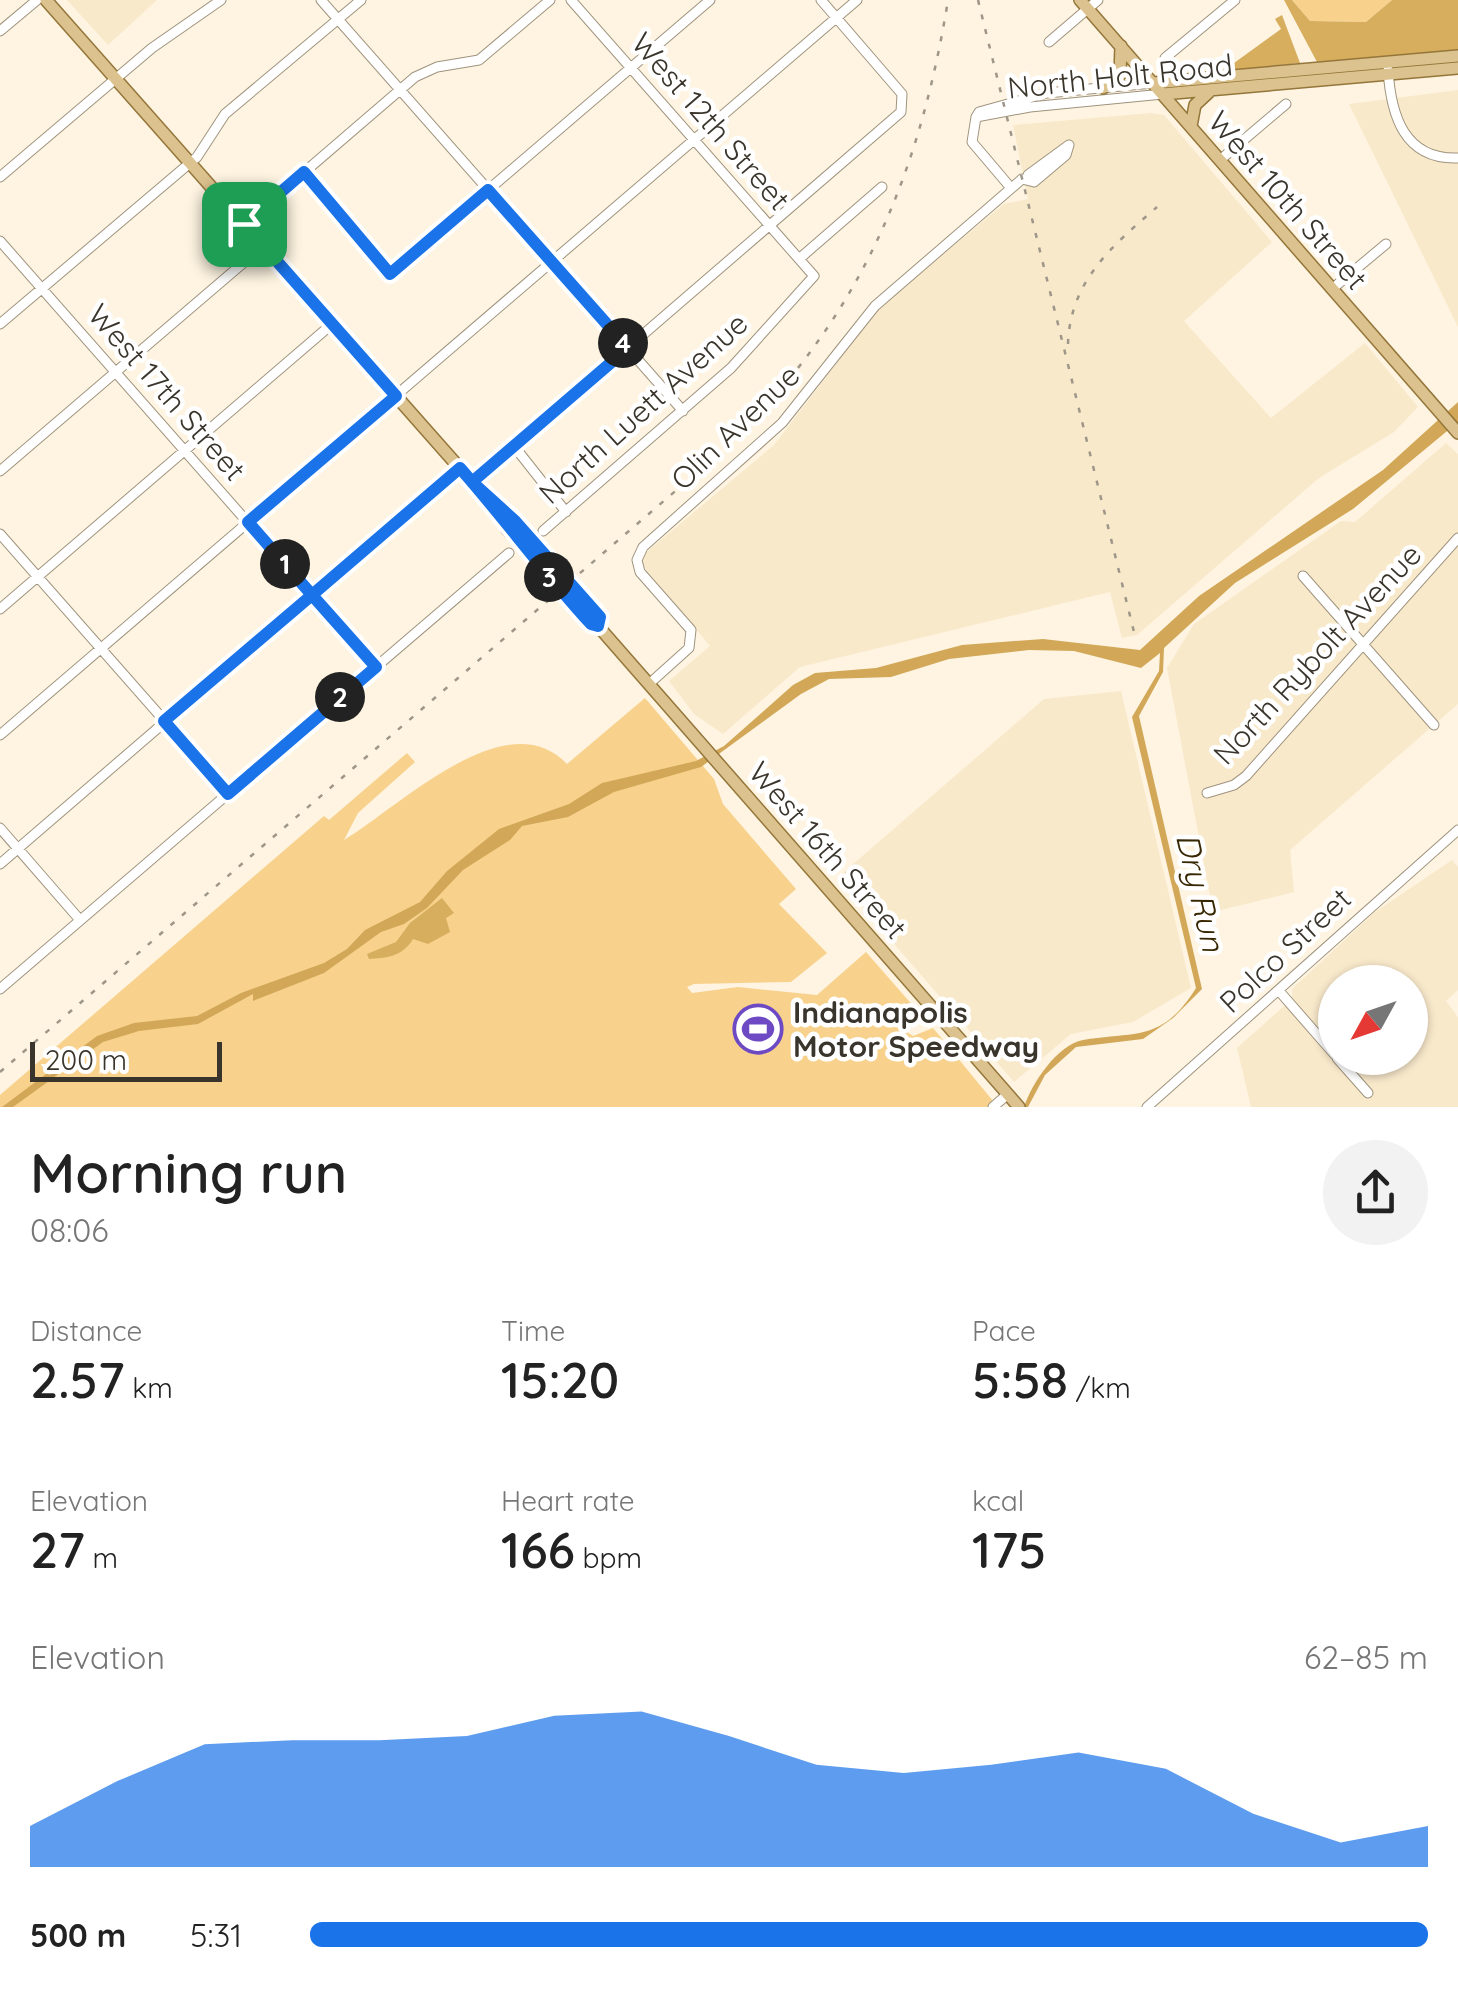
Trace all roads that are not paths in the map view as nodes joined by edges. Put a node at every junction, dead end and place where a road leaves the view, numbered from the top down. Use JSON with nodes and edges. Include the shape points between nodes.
{"nodes":[{"id":1,"x":37,"y":0,"type":"edge"},
{"id":2,"x":46,"y":0,"type":"edge"},
{"id":3,"x":221,"y":0,"type":"edge"},
{"id":4,"x":321,"y":0,"type":"edge"},
{"id":5,"x":362,"y":0,"type":"edge"},
{"id":6,"x":550,"y":0,"type":"edge"},
{"id":7,"x":571,"y":0,"type":"edge"},
{"id":8,"x":710,"y":0,"type":"edge"},
{"id":9,"x":820,"y":0,"type":"edge"},
{"id":10,"x":858,"y":0,"type":"edge"},
{"id":11,"x":1235,"y":0,"type":"edge"},
{"id":12,"x":1089,"y":3,"type":"edge"},
{"id":13,"x":337,"y":18,"type":"junction"},
{"id":14,"x":836,"y":18,"type":"junction"},
{"id":15,"x":0,"y":31,"type":"edge"},
{"id":16,"x":1049,"y":42,"type":"dead end"},
{"id":17,"x":1121,"y":46,"type":"junction"},
{"id":18,"x":1458,"y":56,"type":"edge"},
{"id":19,"x":1165,"y":58,"type":"dead end"},
{"id":20,"x":631,"y":68,"type":"junction"},
{"id":21,"x":1387,"y":68,"type":"junction"},
{"id":22,"x":1458,"y":68,"type":"edge"},
{"id":23,"x":116,"y":79,"type":"junction"},
{"id":24,"x":1153,"y":83,"type":"junction"},
{"id":25,"x":1103,"y":88,"type":"junction"},
{"id":26,"x":400,"y":90,"type":"junction"},
{"id":27,"x":1212,"y":90,"type":"junction"},
{"id":28,"x":1163,"y":94,"type":"junction"},
{"id":29,"x":1286,"y":104,"type":"dead end"},
{"id":30,"x":976,"y":117,"type":"junction"},
{"id":31,"x":1191,"y":126,"type":"junction"},
{"id":32,"x":694,"y":140,"type":"junction"},
{"id":33,"x":1458,"y":158,"type":"edge"},
{"id":34,"x":1220,"y":160,"type":"junction"},
{"id":35,"x":190,"y":162,"type":"junction"},
{"id":36,"x":304,"y":172,"type":"junction"},
{"id":37,"x":0,"y":177,"type":"edge"},
{"id":38,"x":1029,"y":180,"type":"junction"},
{"id":39,"x":882,"y":187,"type":"dead end"},
{"id":40,"x":1011,"y":188,"type":"junction"},
{"id":41,"x":488,"y":190,"type":"junction"},
{"id":42,"x":244,"y":224,"type":"junction"},
{"id":43,"x":770,"y":226,"type":"junction"},
{"id":44,"x":0,"y":241,"type":"edge"},
{"id":45,"x":1386,"y":244,"type":"dead end"},
{"id":46,"x":263,"y":246,"type":"junction"},
{"id":47,"x":800,"y":258,"type":"junction"},
{"id":48,"x":552,"y":262,"type":"junction"},
{"id":49,"x":814,"y":276,"type":"joint"},
{"id":50,"x":42,"y":288,"type":"junction"},
{"id":51,"x":1332,"y":290,"type":"junction"},
{"id":52,"x":0,"y":324,"type":"edge"},
{"id":53,"x":332,"y":324,"type":"junction"},
{"id":54,"x":628,"y":348,"type":"junction"},
{"id":55,"x":116,"y":372,"type":"junction"},
{"id":56,"x":396,"y":396,"type":"junction"},
{"id":57,"x":682,"y":411,"type":"junction"},
{"id":58,"x":1458,"y":433,"type":"edge"},
{"id":59,"x":514,"y":446,"type":"junction"},
{"id":60,"x":185,"y":450,"type":"junction"},
{"id":61,"x":460,"y":468,"type":"junction"},
{"id":62,"x":0,"y":472,"type":"edge"},
{"id":63,"x":472,"y":482,"type":"junction"},
{"id":64,"x":566,"y":512,"type":"junction"},
{"id":65,"x":248,"y":522,"type":"junction"},
{"id":66,"x":543,"y":531,"type":"dead end"},
{"id":67,"x":0,"y":534,"type":"edge"},
{"id":68,"x":1458,"y":538,"type":"edge"},
{"id":69,"x":509,"y":552,"type":"dead end"},
{"id":70,"x":1302,"y":576,"type":"dead end"},
{"id":71,"x":38,"y":577,"type":"junction"},
{"id":72,"x":312,"y":595,"type":"junction"},
{"id":73,"x":0,"y":609,"type":"edge"},
{"id":74,"x":1362,"y":644,"type":"junction"},
{"id":75,"x":101,"y":649,"type":"junction"},
{"id":76,"x":376,"y":667,"type":"junction"},
{"id":77,"x":649,"y":684,"type":"junction"},
{"id":78,"x":164,"y":721,"type":"junction"},
{"id":79,"x":1434,"y":725,"type":"dead end"},
{"id":80,"x":0,"y":736,"type":"edge"},
{"id":81,"x":1207,"y":793,"type":"dead end"},
{"id":82,"x":228,"y":794,"type":"junction"},
{"id":83,"x":0,"y":828,"type":"edge"},
{"id":84,"x":1458,"y":830,"type":"edge"},
{"id":85,"x":18,"y":848,"type":"junction"},
{"id":86,"x":0,"y":864,"type":"edge"},
{"id":87,"x":80,"y":920,"type":"junction"},
{"id":88,"x":0,"y":989,"type":"edge"},
{"id":89,"x":1280,"y":992,"type":"junction"},
{"id":90,"x":1318,"y":1035,"type":"edge"},
{"id":91,"x":1352,"y":1075,"type":"edge"},
{"id":92,"x":1368,"y":1093,"type":"dead end"},
{"id":93,"x":1008,"y":1094,"type":"junction"},
{"id":94,"x":1019,"y":1106,"type":"edge"},
{"id":95,"x":993,"y":1107,"type":"edge"},
{"id":96,"x":1146,"y":1107,"type":"edge"}],
"edges":[{"from":1,"to":15,"type":"street"},
{"from":2,"to":23,"type":"main road","name":"West 16th Street"},
{"from":3,"to":23,"type":"street"},
{"from":4,"to":13,"type":"street"},
{"from":5,"to":13,"type":"street"},
{"from":6,"to":26,"type":"street","via":[[479,60],[431,69]]},
{"from":7,"to":20,"type":"street","name":"West 12th Street"},
{"from":8,"to":20,"type":"street"},
{"from":9,"to":14,"type":"street"},
{"from":10,"to":14,"type":"street"},
{"from":11,"to":19,"type":"street"},
{"from":12,"to":16,"type":"street"},
{"from":12,"to":17,"type":"main road","name":"West 10th Street"},
{"from":13,"to":26,"type":"street"},
{"from":13,"to":35,"type":"street","via":[[222,116]]},
{"from":14,"to":32,"type":"street"},
{"from":14,"to":43,"type":"street","via":[[904,102],[899,114]]},
{"from":17,"to":24,"type":"main road","name":"West 10th Street"},
{"from":17,"to":25,"type":"main road","via":[[1120,74]]},
{"from":18,"to":21,"type":"main road","name":"North Holt Road"},
{"from":20,"to":32,"type":"street","name":"West 12th Street"},
{"from":20,"to":41,"type":"street"},
{"from":21,"to":22,"type":"main road","name":"North Holt Road"},
{"from":21,"to":24,"type":"main road","name":"North Holt Road"},
{"from":21,"to":27,"type":"main road","name":"North Holt Road"},
{"from":21,"to":33,"type":"street","via":[[1392,108],[1410,142],[1434,156]]},
{"from":23,"to":35,"type":"main road","name":"West 16th Street"},
{"from":23,"to":37,"type":"street"},
{"from":24,"to":25,"type":"street","name":"North Holt Road"},
{"from":24,"to":28,"type":"main road","name":"West 10th Street"},
{"from":25,"to":30,"type":"street","name":"North Holt Road","via":[[1047,93]]},
{"from":26,"to":36,"type":"street"},
{"from":26,"to":41,"type":"street"},
{"from":27,"to":28,"type":"main road","name":"North Holt Road"},
{"from":27,"to":31,"type":"main road","via":[[1195,106]]},
{"from":28,"to":30,"type":"street","name":"North Holt Road"},
{"from":28,"to":31,"type":"main road","name":"West 10th Street"},
{"from":29,"to":34,"type":"street"},
{"from":30,"to":40,"type":"street","via":[[972,142]]},
{"from":31,"to":34,"type":"main road","name":"West 10th Street"},
{"from":32,"to":43,"type":"street","name":"West 12th Street"},
{"from":32,"to":48,"type":"street"},
{"from":34,"to":51,"type":"main road","name":"West 10th Street"},
{"from":35,"to":42,"type":"main road","name":"West 16th Street"},
{"from":35,"to":50,"type":"street"},
{"from":36,"to":41,"type":"street","via":[[390,274]]},
{"from":36,"to":42,"type":"street"},
{"from":38,"to":38,"type":"street","name":"Olin Avenue","via":[[1034,182],[1069,146],[1060,148]]},
{"from":38,"to":40,"type":"street","name":"Olin Avenue"},
{"from":39,"to":47,"type":"street"},
{"from":40,"to":77,"type":"street","name":"Olin Avenue","via":[[875,306],[782,423],[640,550],[640,572],[691,630],[689,648]]},
{"from":41,"to":48,"type":"street"},
{"from":42,"to":46,"type":"main road","name":"West 16th Street"},
{"from":43,"to":47,"type":"street","name":"West 12th Street"},
{"from":43,"to":54,"type":"street"},
{"from":44,"to":50,"type":"street","name":"West 17th Street"},
{"from":45,"to":51,"type":"street"},
{"from":46,"to":53,"type":"main road","name":"West 16th Street"},
{"from":46,"to":55,"type":"street"},
{"from":47,"to":49,"type":"street","name":"West 12th Street"},
{"from":48,"to":54,"type":"street"},
{"from":48,"to":56,"type":"street"},
{"from":49,"to":57,"type":"street","name":"North Luett Avenue","via":[[747,353]]},
{"from":50,"to":52,"type":"street"},
{"from":50,"to":55,"type":"street","name":"West 17th Street"},
{"from":51,"to":58,"type":"main road","name":"West 10th Street"},
{"from":53,"to":56,"type":"main road","name":"West 16th Street"},
{"from":53,"to":60,"type":"street"},
{"from":54,"to":57,"type":"street"},
{"from":54,"to":59,"type":"street"},
{"from":55,"to":60,"type":"street","name":"West 17th Street"},
{"from":55,"to":62,"type":"street"},
{"from":56,"to":61,"type":"main road","name":"West 16th Street"},
{"from":56,"to":65,"type":"street"},
{"from":57,"to":64,"type":"street","name":"North Luett Avenue"},
{"from":59,"to":63,"type":"street"},
{"from":59,"to":64,"type":"street"},
{"from":60,"to":65,"type":"street","name":"West 17th Street"},
{"from":60,"to":71,"type":"street"},
{"from":61,"to":63,"type":"main road","name":"West 16th Street"},
{"from":61,"to":72,"type":"street"},
{"from":63,"to":77,"type":"main road","name":"West 16th Street","via":[[519,544]]},
{"from":64,"to":66,"type":"street","name":"North Luett Avenue"},
{"from":65,"to":72,"type":"street","name":"West 17th Street"},
{"from":65,"to":75,"type":"street"},
{"from":67,"to":71,"type":"street"},
{"from":68,"to":74,"type":"street","name":"North Rybolt Avenue"},
{"from":69,"to":76,"type":"street"},
{"from":70,"to":74,"type":"street"},
{"from":71,"to":73,"type":"street"},
{"from":71,"to":75,"type":"street"},
{"from":72,"to":76,"type":"street","name":"West 17th Street"},
{"from":72,"to":78,"type":"street"},
{"from":74,"to":79,"type":"street"},
{"from":74,"to":81,"type":"street","name":"North Rybolt Avenue","via":[[1246,776]]},
{"from":75,"to":78,"type":"street"},
{"from":75,"to":80,"type":"street"},
{"from":76,"to":82,"type":"street"},
{"from":77,"to":93,"type":"main road","name":"West 16th Street"},
{"from":78,"to":82,"type":"street"},
{"from":78,"to":85,"type":"street"},
{"from":82,"to":87,"type":"street"},
{"from":83,"to":85,"type":"street"},
{"from":84,"to":89,"type":"street","name":"Polco Street","via":[[1334,936]]},
{"from":85,"to":86,"type":"street"},
{"from":85,"to":87,"type":"street"},
{"from":87,"to":88,"type":"street"},
{"from":89,"to":90,"type":"street"},
{"from":89,"to":96,"type":"street","name":"Polco Street"},
{"from":91,"to":92,"type":"street"},
{"from":93,"to":94,"type":"main road","name":"West 16th Street"},
{"from":93,"to":95,"type":"street"}]}
